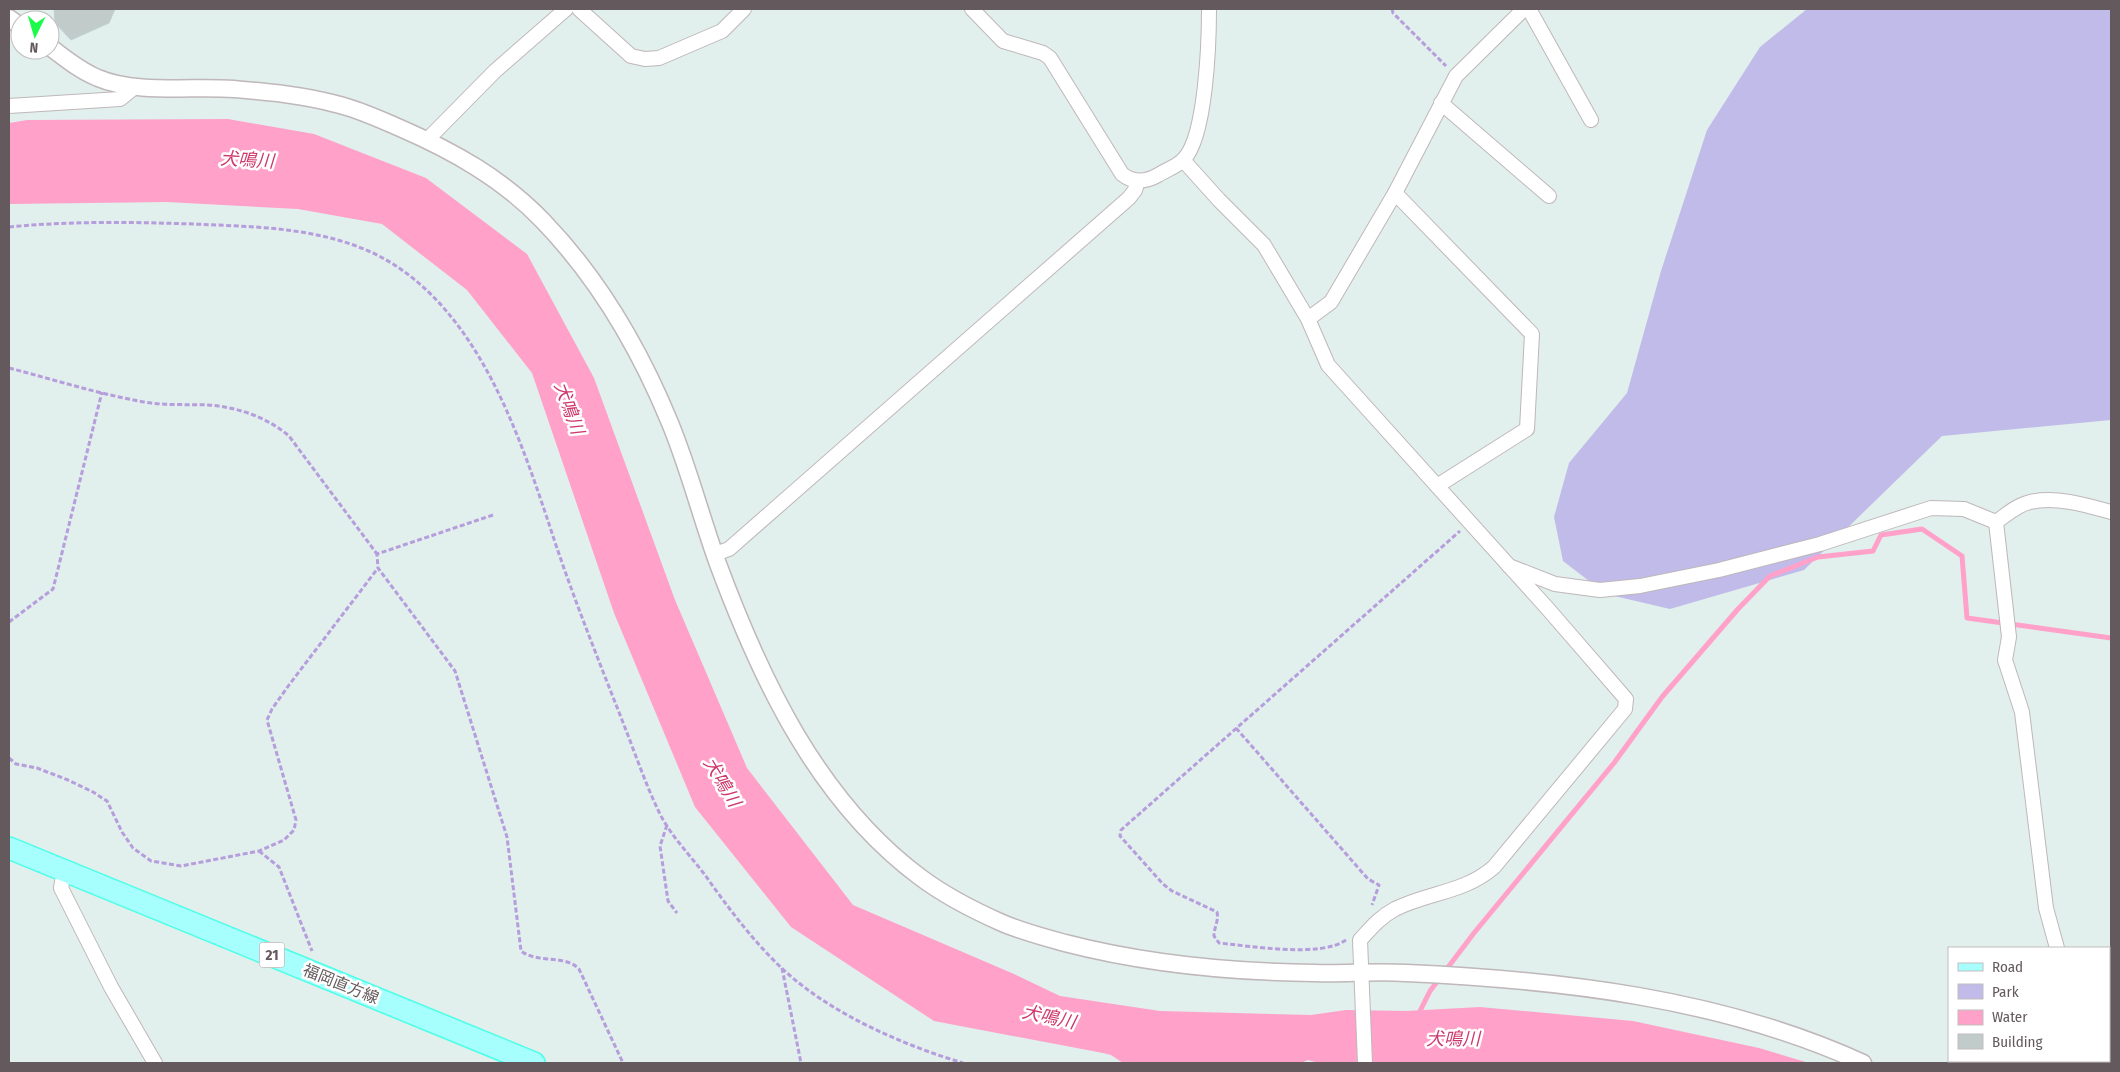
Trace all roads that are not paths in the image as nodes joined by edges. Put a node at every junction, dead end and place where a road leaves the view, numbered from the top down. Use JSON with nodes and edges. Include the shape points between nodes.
{"nodes":[{"id":1,"x":566,"y":9,"type":"edge"},
{"id":2,"x":579,"y":9,"type":"edge"},
{"id":3,"x":744,"y":9,"type":"edge"},
{"id":4,"x":972,"y":9,"type":"edge"},
{"id":5,"x":1209,"y":9,"type":"edge"},
{"id":6,"x":1524,"y":9,"type":"edge"},
{"id":7,"x":1529,"y":9,"type":"edge"},
{"id":8,"x":60,"y":54,"type":"edge"},
{"id":9,"x":136,"y":86,"type":"junction"},
{"id":10,"x":1441,"y":103,"type":"junction"},
{"id":11,"x":9,"y":106,"type":"edge"},
{"id":12,"x":1591,"y":120,"type":"dead end"},
{"id":13,"x":427,"y":140,"type":"junction"},
{"id":14,"x":1183,"y":160,"type":"junction"},
{"id":15,"x":1138,"y":181,"type":"junction"},
{"id":16,"x":1395,"y":193,"type":"junction"},
{"id":17,"x":1549,"y":196,"type":"dead end"},
{"id":18,"x":1308,"y":319,"type":"junction"},
{"id":19,"x":1437,"y":486,"type":"junction"},
{"id":20,"x":2111,"y":512,"type":"edge"},
{"id":21,"x":1996,"y":522,"type":"junction"},
{"id":22,"x":715,"y":554,"type":"junction"},
{"id":23,"x":1506,"y":565,"type":"junction"},
{"id":24,"x":9,"y":848,"type":"edge"},
{"id":25,"x":64,"y":870,"type":"junction"},
{"id":26,"x":2057,"y":947,"type":"edge"},
{"id":27,"x":1361,"y":972,"type":"junction"},
{"id":28,"x":155,"y":1063,"type":"edge"},
{"id":29,"x":534,"y":1063,"type":"edge"},
{"id":30,"x":1364,"y":1063,"type":"edge"},
{"id":31,"x":1864,"y":1063,"type":"edge"}],
"edges":[{"from":1,"to":13,"type":"street","via":[[495,71]]},
{"from":2,"to":3,"type":"street","via":[[631,56],[645,59],[659,58],[722,31]]},
{"from":4,"to":15,"type":"street","via":[[1003,41],[1050,58],[1122,174]]},
{"from":5,"to":14,"type":"street","via":[[1209,58],[1197,131]]},
{"from":6,"to":10,"type":"street","via":[[1456,76]]},
{"from":7,"to":12,"type":"street"},
{"from":8,"to":9,"type":"street","via":[[100,80]]},
{"from":9,"to":11,"type":"street","via":[[120,99]]},
{"from":9,"to":13,"type":"street","via":[[225,88],[292,95],[339,104]]},
{"from":10,"to":16,"type":"street"},
{"from":10,"to":17,"type":"street"},
{"from":13,"to":22,"type":"street","via":[[493,177],[522,200],[561,241],[612,310],[643,364],[672,426]]},
{"from":14,"to":15,"type":"street","via":[[1150,179]]},
{"from":14,"to":18,"type":"street","via":[[1264,245]]},
{"from":15,"to":22,"type":"street","via":[[1129,198],[729,549]]},
{"from":16,"to":18,"type":"street","via":[[1331,302]]},
{"from":16,"to":19,"type":"street","via":[[1532,334],[1527,428]]},
{"from":18,"to":19,"type":"street","via":[[1328,365]]},
{"from":19,"to":23,"type":"street"},
{"from":20,"to":21,"type":"street","via":[[2051,500],[2029,502]]},
{"from":21,"to":23,"type":"street","via":[[1964,510],[1931,508],[1820,544],[1728,568],[1640,586],[1600,590],[1556,584]]},
{"from":21,"to":26,"type":"street","via":[[2009,637],[2005,660],[2022,712],[2046,908]]},
{"from":22,"to":27,"type":"street","via":[[755,656],[800,740],[870,833],[923,880],[1003,924],[1099,951],[1216,969]]},
{"from":23,"to":27,"type":"street","via":[[1626,699],[1626,708],[1484,876],[1448,893],[1415,901],[1377,921],[1360,940]]},
{"from":24,"to":25,"type":"main road","name":"福岡直方線","number":"21"},
{"from":25,"to":28,"type":"street","via":[[61,888],[110,987]]},
{"from":25,"to":29,"type":"main road","name":"福岡直方線","number":"21"},
{"from":27,"to":30,"type":"street"},
{"from":27,"to":31,"type":"street","via":[[1573,986],[1698,1007],[1777,1029]]}]}
